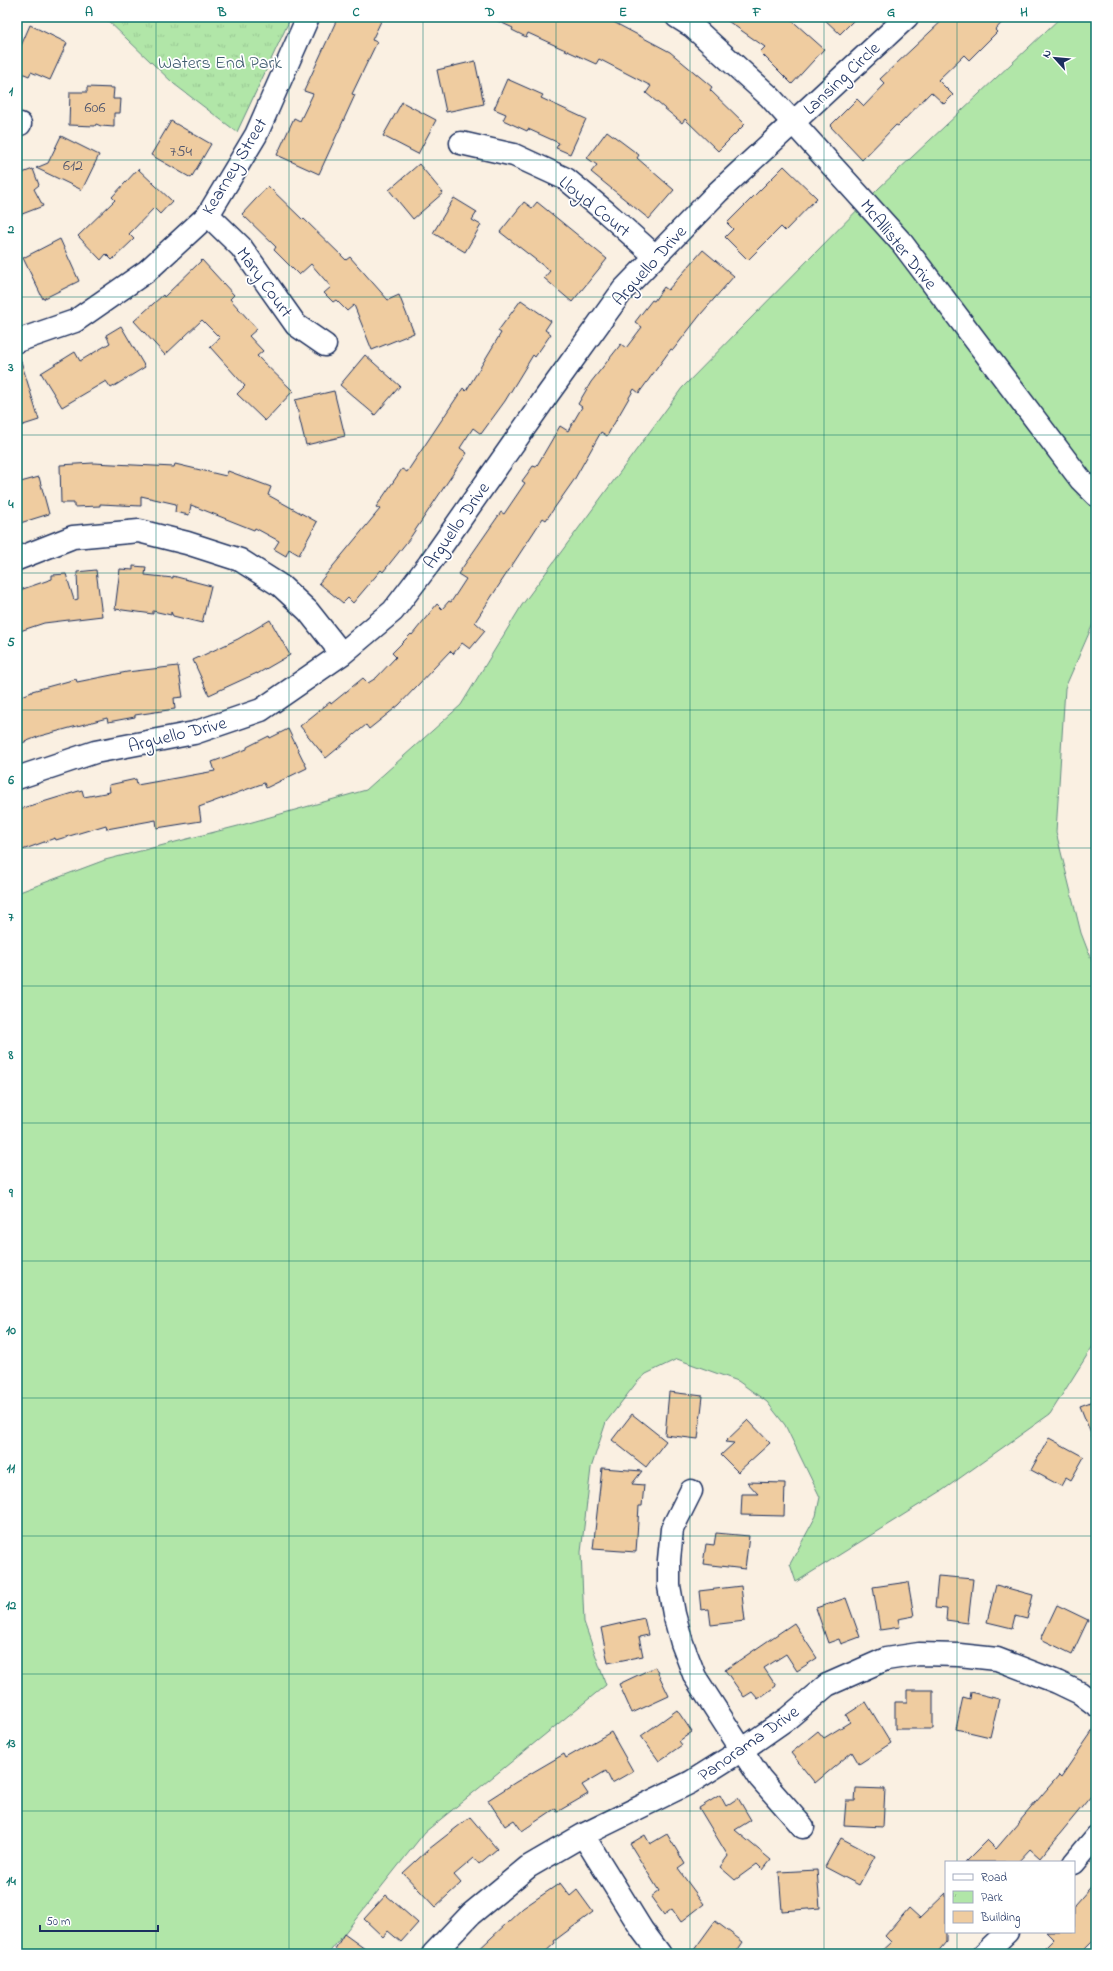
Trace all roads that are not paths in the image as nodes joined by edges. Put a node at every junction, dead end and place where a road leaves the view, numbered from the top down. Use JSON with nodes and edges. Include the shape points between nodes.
{"nodes":[{"id":1,"x":308,"y":17,"type":"edge"},
{"id":2,"x":677,"y":17,"type":"edge"},
{"id":3,"x":907,"y":17,"type":"edge"},
{"id":4,"x":793,"y":123,"type":"junction"},
{"id":5,"x":460,"y":142,"type":"dead end"},
{"id":6,"x":208,"y":215,"type":"junction"},
{"id":7,"x":655,"y":256,"type":"junction"},
{"id":8,"x":17,"y":341,"type":"edge"},
{"id":9,"x":325,"y":345,"type":"dead end"},
{"id":10,"x":1096,"y":495,"type":"edge"},
{"id":11,"x":17,"y":559,"type":"edge"},
{"id":12,"x":342,"y":654,"type":"junction"},
{"id":13,"x":17,"y":778,"type":"edge"},
{"id":14,"x":691,"y":1491,"type":"dead end"},
{"id":15,"x":1096,"y":1705,"type":"edge"},
{"id":16,"x":742,"y":1750,"type":"junction"},
{"id":17,"x":803,"y":1827,"type":"dead end"},
{"id":18,"x":583,"y":1836,"type":"junction"},
{"id":19,"x":1096,"y":1837,"type":"edge"},
{"id":20,"x":1075,"y":1862,"type":"edge"},
{"id":21,"x":1006,"y":1933,"type":"edge"},
{"id":22,"x":433,"y":1954,"type":"edge"},
{"id":23,"x":660,"y":1954,"type":"edge"},
{"id":24,"x":984,"y":1954,"type":"edge"}],
"edges":[{"from":1,"to":6,"type":"street","name":"Kearney Street","via":[[256,135]]},
{"from":2,"to":4,"type":"street","name":"McAllister Drive","via":[[693,27],[770,97]]},
{"from":3,"to":4,"type":"street","name":"Lansing Circle"},
{"from":4,"to":7,"type":"street","name":"Arguello Drive","via":[[718,192]]},
{"from":4,"to":10,"type":"street","name":"McAllister Drive","via":[[902,243],[1081,480]]},
{"from":5,"to":7,"type":"street","name":"Lloyd Court","via":[[514,155],[566,179]]},
{"from":6,"to":8,"type":"street","name":"Kearney Street","via":[[147,271],[74,322]]},
{"from":6,"to":9,"type":"street","name":"Mary Court","via":[[241,247],[296,325]]},
{"from":7,"to":12,"type":"street","name":"Arguello Drive","via":[[623,290],[429,564],[397,605]]},
{"from":11,"to":12,"type":"street","via":[[73,538],[139,531],[187,543],[240,560],[281,586],[308,611]]},
{"from":12,"to":13,"type":"street","name":"Arguello Drive","via":[[261,710],[194,733],[95,752]]},
{"from":14,"to":16,"type":"street","via":[[672,1529],[669,1586],[674,1614],[695,1677]]},
{"from":15,"to":16,"type":"street","name":"Panorama Drive","via":[[1057,1682],[997,1660],[959,1655],[919,1654],[886,1659],[827,1685],[788,1718]]},
{"from":16,"to":17,"type":"street","via":[[760,1778]]},
{"from":16,"to":18,"type":"street","name":"Panorama Drive","via":[[691,1782]]},
{"from":18,"to":22,"type":"street","name":"Panorama Drive","via":[[528,1867],[471,1914]]},
{"from":18,"to":23,"type":"street"},
{"from":19,"to":20,"type":"street"},
{"from":21,"to":24,"type":"street"}]}
